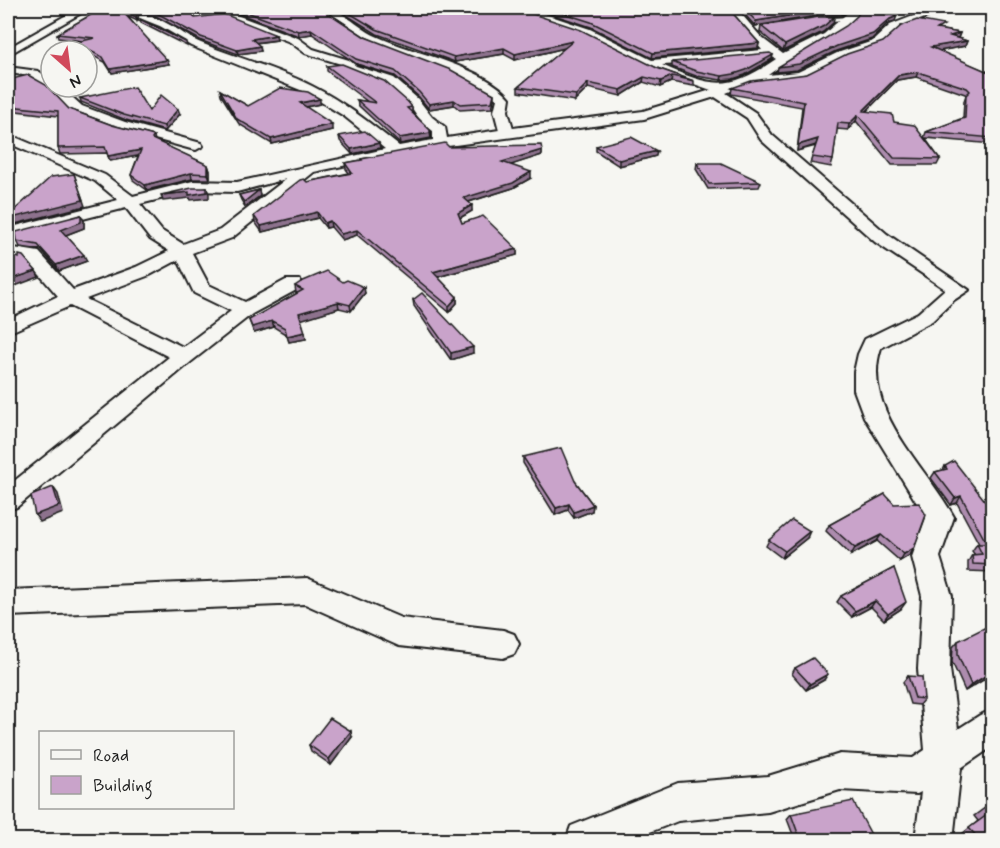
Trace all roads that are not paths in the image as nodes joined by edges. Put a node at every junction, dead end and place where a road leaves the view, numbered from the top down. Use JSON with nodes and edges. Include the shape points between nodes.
{"nodes":[{"id":1,"x":85,"y":8,"type":"edge"},
{"id":2,"x":324,"y":8,"type":"edge"},
{"id":3,"x":519,"y":8,"type":"edge"},
{"id":4,"x":731,"y":8,"type":"edge"},
{"id":5,"x":858,"y":8,"type":"edge"},
{"id":6,"x":935,"y":8,"type":"edge"},
{"id":7,"x":220,"y":9,"type":"edge"},
{"id":8,"x":142,"y":18,"type":"edge"},
{"id":9,"x":849,"y":18,"type":"junction"},
{"id":10,"x":806,"y":21,"type":"edge"},
{"id":11,"x":829,"y":34,"type":"junction"},
{"id":12,"x":8,"y":52,"type":"edge"},
{"id":13,"x":770,"y":52,"type":"junction"},
{"id":14,"x":838,"y":56,"type":"junction"},
{"id":15,"x":784,"y":58,"type":"junction"},
{"id":16,"x":648,"y":62,"type":"junction"},
{"id":17,"x":8,"y":70,"type":"edge"},
{"id":18,"x":39,"y":77,"type":"edge"},
{"id":19,"x":753,"y":80,"type":"junction"},
{"id":20,"x":722,"y":89,"type":"junction"},
{"id":21,"x":66,"y":99,"type":"edge"},
{"id":22,"x":507,"y":134,"type":"junction"},
{"id":23,"x":8,"y":138,"type":"edge"},
{"id":24,"x":440,"y":143,"type":"junction"},
{"id":25,"x":196,"y":146,"type":"dead end"},
{"id":26,"x":396,"y":151,"type":"junction"},
{"id":27,"x":309,"y":169,"type":"junction"},
{"id":28,"x":129,"y":201,"type":"junction"},
{"id":29,"x":8,"y":233,"type":"edge"},
{"id":30,"x":182,"y":251,"type":"junction"},
{"id":31,"x":8,"y":252,"type":"edge"},
{"id":32,"x":294,"y":284,"type":"edge"},
{"id":33,"x":70,"y":298,"type":"junction"},
{"id":34,"x":245,"y":310,"type":"junction"},
{"id":35,"x":8,"y":327,"type":"edge"},
{"id":36,"x":184,"y":356,"type":"junction"},
{"id":37,"x":8,"y":500,"type":"edge"},
{"id":38,"x":8,"y":603,"type":"edge"},
{"id":39,"x":504,"y":644,"type":"dead end"},
{"id":40,"x":993,"y":727,"type":"edge"},
{"id":41,"x":944,"y":757,"type":"junction"},
{"id":42,"x":585,"y":840,"type":"edge"},
{"id":43,"x":934,"y":840,"type":"edge"}],
"edges":[{"from":1,"to":12,"type":"street"},
{"from":2,"to":22,"type":"street","via":[[366,34],[445,64],[492,88],[504,98],[501,111]]},
{"from":3,"to":16,"type":"street","via":[[586,32]]},
{"from":4,"to":13,"type":"street"},
{"from":5,"to":9,"type":"street"},
{"from":6,"to":14,"type":"street","via":[[894,27],[877,43]]},
{"from":7,"to":24,"type":"street","via":[[294,40],[309,51],[390,81],[440,130]]},
{"from":8,"to":26,"type":"street","via":[[195,44],[307,88],[349,113]]},
{"from":9,"to":10,"type":"lane"},
{"from":9,"to":11,"type":"street"},
{"from":11,"to":14,"type":"street"},
{"from":11,"to":15,"type":"street"},
{"from":13,"to":15,"type":"street"},
{"from":13,"to":16,"type":"street"},
{"from":14,"to":19,"type":"street","via":[[801,75]]},
{"from":15,"to":19,"type":"street"},
{"from":16,"to":20,"type":"street"},
{"from":17,"to":18,"type":"street"},
{"from":19,"to":20,"type":"street"},
{"from":20,"to":22,"type":"street","via":[[644,115]]},
{"from":20,"to":41,"type":"street","via":[[723,100],[746,111],[766,137],[881,238],[959,290],[925,317],[872,344],[863,387],[876,417],[940,517],[926,557],[937,596],[934,669]]},
{"from":21,"to":25,"type":"street","via":[[77,109],[120,125]]},
{"from":22,"to":24,"type":"street"},
{"from":23,"to":28,"type":"street","via":[[100,178]]},
{"from":24,"to":26,"type":"street"},
{"from":26,"to":27,"type":"street"},
{"from":27,"to":28,"type":"street","via":[[237,187],[193,186]]},
{"from":27,"to":30,"type":"street","via":[[226,234]]},
{"from":28,"to":29,"type":"street"},
{"from":28,"to":30,"type":"street","via":[[156,235]]},
{"from":30,"to":33,"type":"street","via":[[143,271]]},
{"from":30,"to":34,"type":"street","via":[[201,289]]},
{"from":31,"to":33,"type":"street","via":[[33,256]]},
{"from":32,"to":34,"type":"street"},
{"from":33,"to":35,"type":"street"},
{"from":33,"to":36,"type":"street"},
{"from":34,"to":36,"type":"street"},
{"from":36,"to":37,"type":"street"},
{"from":38,"to":39,"type":"street","via":[[307,591],[399,632]]},
{"from":40,"to":41,"type":"street"},
{"from":41,"to":42,"type":"street","via":[[917,776],[840,772],[768,794],[678,802]]},
{"from":41,"to":43,"type":"street"}]}
